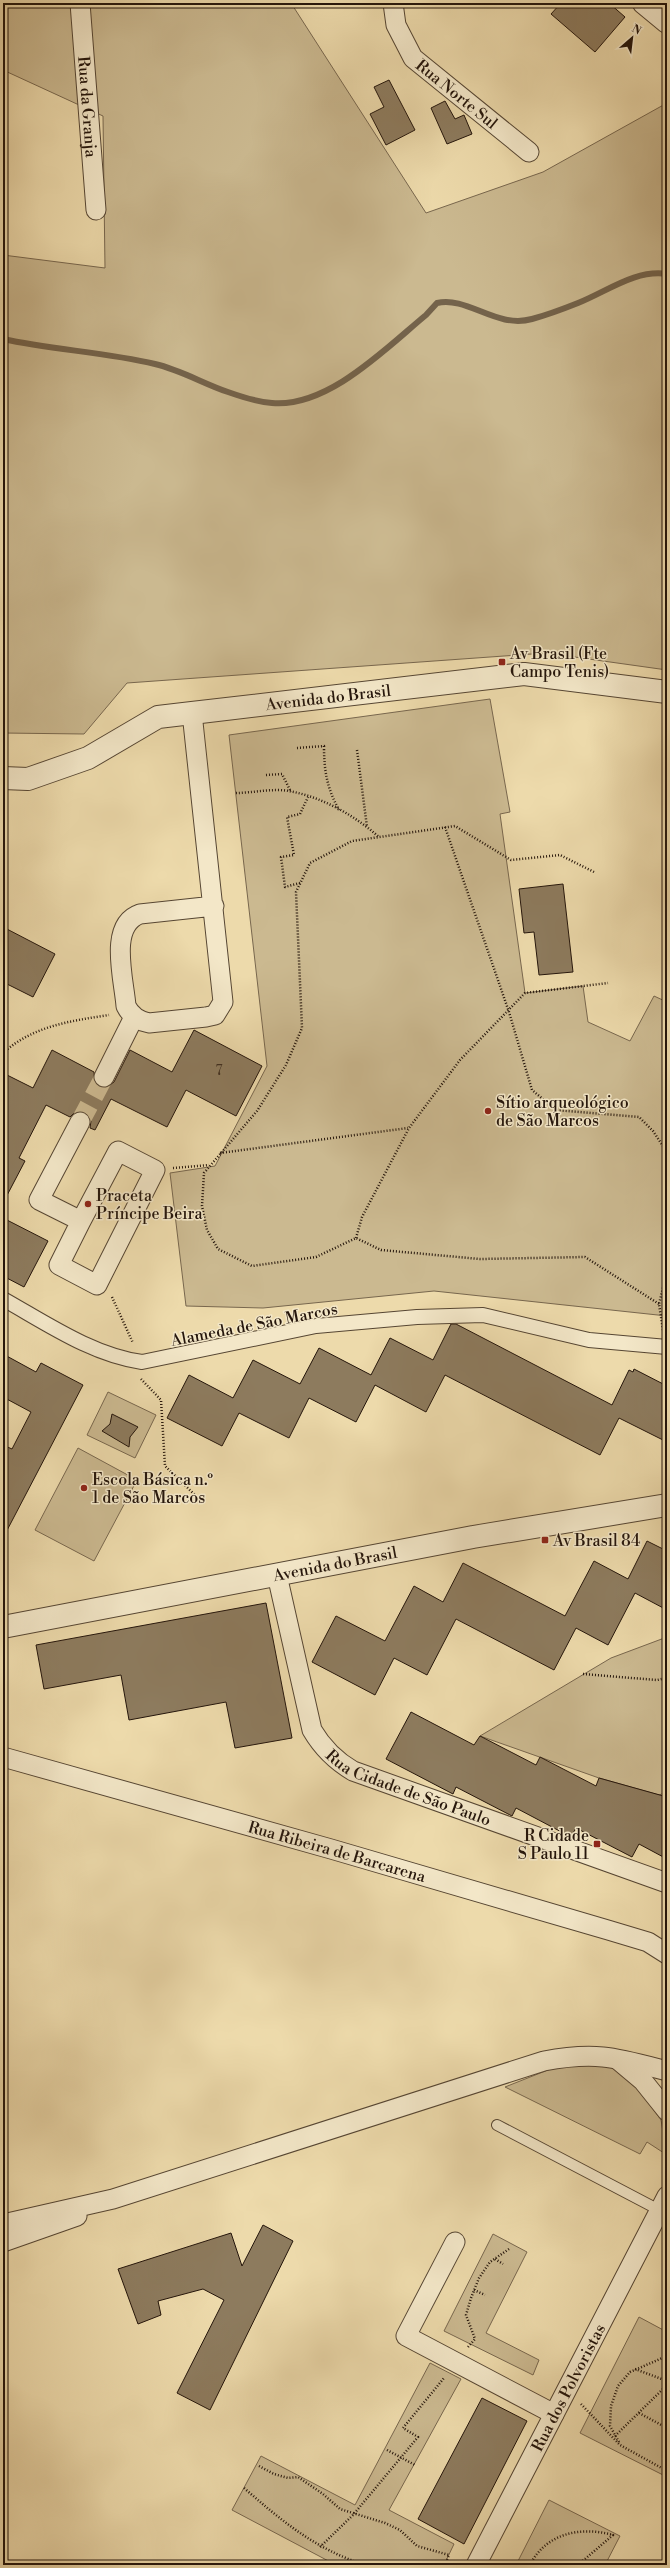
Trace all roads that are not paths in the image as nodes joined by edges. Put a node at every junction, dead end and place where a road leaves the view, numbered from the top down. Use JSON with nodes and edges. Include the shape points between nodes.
{"nodes":[{"id":1,"x":80,"y":3,"type":"edge"},
{"id":2,"x":393,"y":3,"type":"edge"},
{"id":3,"x":644,"y":3,"type":"edge"},
{"id":4,"x":667,"y":22,"type":"edge"},
{"id":5,"x":529,"y":152,"type":"dead end"},
{"id":6,"x":96,"y":210,"type":"dead end"},
{"id":7,"x":667,"y":692,"type":"edge"},
{"id":8,"x":192,"y":713,"type":"junction"},
{"id":9,"x":3,"y":778,"type":"edge"},
{"id":10,"x":214,"y":906,"type":"junction"},
{"id":11,"x":132,"y":1014,"type":"junction"},
{"id":12,"x":104,"y":1076,"type":"tunnel mouth"},
{"id":13,"x":80,"y":1122,"type":"tunnel mouth"},
{"id":14,"x":81,"y":1221,"type":"junction"},
{"id":15,"x":3,"y":1299,"type":"edge"},
{"id":16,"x":666,"y":1347,"type":"edge"},
{"id":17,"x":667,"y":1505,"type":"edge"},
{"id":18,"x":277,"y":1575,"type":"junction"},
{"id":19,"x":3,"y":1627,"type":"edge"},
{"id":20,"x":3,"y":1757,"type":"edge"},
{"id":21,"x":667,"y":1883,"type":"edge"},
{"id":22,"x":667,"y":1954,"type":"edge"},
{"id":23,"x":614,"y":2057,"type":"junction"},
{"id":24,"x":667,"y":2071,"type":"edge"},
{"id":25,"x":667,"y":2111,"type":"edge"},
{"id":26,"x":496,"y":2125,"type":"dead end"},
{"id":27,"x":113,"y":2199,"type":"junction"},
{"id":28,"x":665,"y":2203,"type":"edge"},
{"id":29,"x":3,"y":2224,"type":"edge"},
{"id":30,"x":3,"y":2242,"type":"edge"},
{"id":31,"x":455,"y":2242,"type":"dead end"},
{"id":32,"x":554,"y":2414,"type":"junction"},
{"id":33,"x":476,"y":2565,"type":"edge"}],
"edges":[{"from":1,"to":6,"type":"street","name":"Rua da Granja"},
{"from":2,"to":5,"type":"street","name":"Rua Norte Sul","via":[[396,25],[413,58]]},
{"from":3,"to":4,"type":"street"},
{"from":7,"to":8,"type":"street","name":"Avenida do Brasil","via":[[524,674]]},
{"from":8,"to":9,"type":"street","name":"Avenida do Brasil","via":[[158,717],[88,758],[28,779]]},
{"from":8,"to":10,"type":"street"},
{"from":10,"to":11,"type":"street","via":[[140,914],[126,923],[120,939],[126,1006]]},
{"from":10,"to":11,"type":"street","via":[[223,1002],[220,1010],[215,1015],[206,1017],[149,1023]]},
{"from":11,"to":12,"type":"street"},
{"from":13,"to":14,"type":"street","via":[[39,1200]]},
{"from":14,"to":14,"type":"street","via":[[118,1151],[155,1170],[97,1285],[59,1265]]},
{"from":15,"to":16,"type":"street","name":"Alameda de São Marcos","via":[[76,1340],[123,1359],[142,1362],[316,1326],[417,1317],[483,1315],[589,1340]]},
{"from":17,"to":18,"type":"street","name":"Avenida do Brasil","via":[[473,1537]]},
{"from":18,"to":19,"type":"street","name":"Avenida do Brasil"},
{"from":18,"to":21,"type":"street","name":"Rua Cidade de São Paulo","via":[[312,1730],[319,1742],[342,1765]]},
{"from":20,"to":22,"type":"street","name":"Rua Ribeira de Barcarena","via":[[324,1846],[608,1930],[648,1942]]},
{"from":23,"to":24,"type":"street"},
{"from":23,"to":25,"type":"street","via":[[643,2081]]},
{"from":23,"to":27,"type":"street","via":[[592,2055],[544,2061]]},
{"from":26,"to":28,"type":"lane","name":"Rua dos Polvoristas"},
{"from":27,"to":29,"type":"street"},
{"from":27,"to":30,"type":"street","via":[[65,2221]]},
{"from":28,"to":32,"type":"street","name":"Rua dos Polvoristas"},
{"from":31,"to":32,"type":"street","via":[[406,2336]]},
{"from":32,"to":33,"type":"street","name":"Rua dos Polvoristas"}]}
